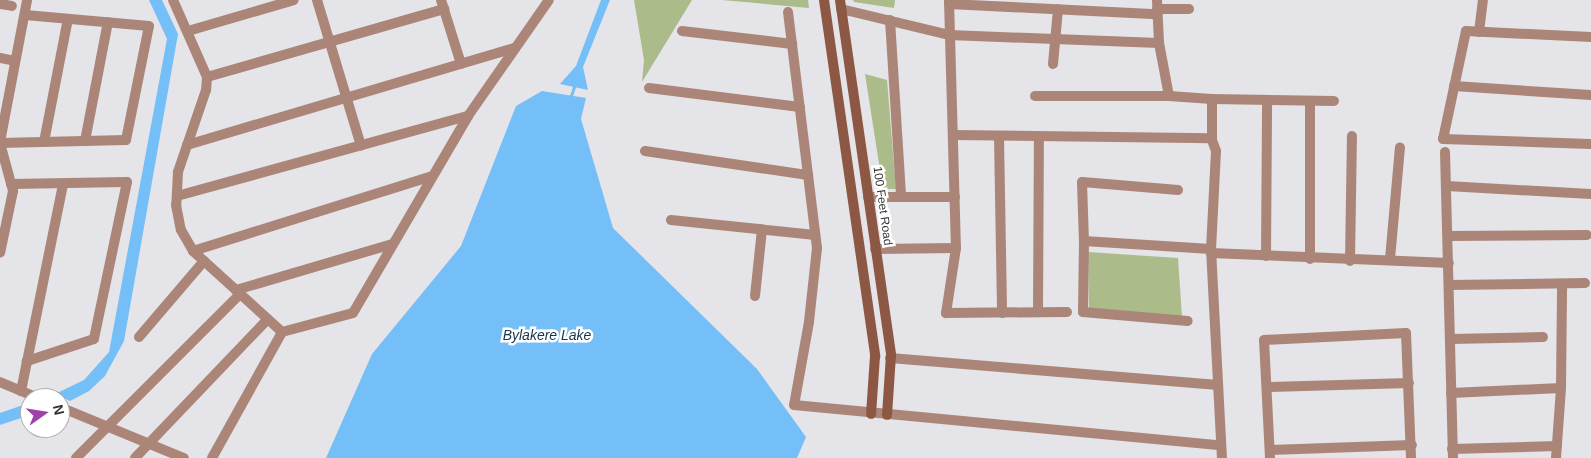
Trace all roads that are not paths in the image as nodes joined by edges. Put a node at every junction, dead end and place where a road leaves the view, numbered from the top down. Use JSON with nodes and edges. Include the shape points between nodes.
{"nodes":[{"id":1,"x":27,"y":0,"type":"edge"},
{"id":2,"x":173,"y":0,"type":"edge"},
{"id":3,"x":294,"y":0,"type":"edge"},
{"id":4,"x":317,"y":0,"type":"edge"},
{"id":5,"x":549,"y":0,"type":"edge"},
{"id":6,"x":824,"y":0,"type":"edge"},
{"id":7,"x":1483,"y":0,"type":"edge"},
{"id":8,"x":949,"y":2,"type":"edge"},
{"id":9,"x":0,"y":4,"type":"edge"},
{"id":10,"x":443,"y":4,"type":"edge"},
{"id":11,"x":840,"y":5,"type":"edge"},
{"id":12,"x":12,"y":6,"type":"dead end"},
{"id":13,"x":1058,"y":8,"type":"junction"},
{"id":14,"x":1157,"y":8,"type":"edge"},
{"id":15,"x":1189,"y":9,"type":"dead end"},
{"id":16,"x":788,"y":12,"type":"dead end"},
{"id":17,"x":25,"y":15,"type":"junction"},
{"id":18,"x":68,"y":19,"type":"junction"},
{"id":19,"x":890,"y":20,"type":"junction"},
{"id":20,"x":108,"y":22,"type":"junction"},
{"id":21,"x":188,"y":31,"type":"junction"},
{"id":22,"x":682,"y":31,"type":"dead end"},
{"id":23,"x":1479,"y":32,"type":"junction"},
{"id":24,"x":950,"y":35,"type":"junction"},
{"id":25,"x":1591,"y":37,"type":"edge"},
{"id":26,"x":1055,"y":39,"type":"junction"},
{"id":27,"x":330,"y":42,"type":"junction"},
{"id":28,"x":1159,"y":43,"type":"junction"},
{"id":29,"x":792,"y":44,"type":"junction"},
{"id":30,"x":514,"y":48,"type":"junction"},
{"id":31,"x":461,"y":64,"type":"junction"},
{"id":32,"x":1053,"y":64,"type":"dead end"},
{"id":33,"x":207,"y":77,"type":"junction"},
{"id":34,"x":1454,"y":86,"type":"junction"},
{"id":35,"x":649,"y":88,"type":"dead end"},
{"id":36,"x":1591,"y":95,"type":"edge"},
{"id":37,"x":1035,"y":96,"type":"dead end"},
{"id":38,"x":1169,"y":96,"type":"junction"},
{"id":39,"x":347,"y":98,"type":"junction"},
{"id":40,"x":1212,"y":99,"type":"junction"},
{"id":41,"x":1267,"y":100,"type":"junction"},
{"id":42,"x":1310,"y":100,"type":"junction"},
{"id":43,"x":1334,"y":101,"type":"dead end"},
{"id":44,"x":800,"y":108,"type":"junction"},
{"id":45,"x":468,"y":116,"type":"junction"},
{"id":46,"x":0,"y":118,"type":"edge"},
{"id":47,"x":952,"y":135,"type":"junction"},
{"id":48,"x":999,"y":136,"type":"junction"},
{"id":49,"x":1352,"y":136,"type":"dead end"},
{"id":50,"x":1039,"y":138,"type":"junction"},
{"id":51,"x":1212,"y":138,"type":"junction"},
{"id":52,"x":85,"y":141,"type":"junction"},
{"id":53,"x":44,"y":142,"type":"junction"},
{"id":54,"x":0,"y":143,"type":"edge"},
{"id":55,"x":1591,"y":144,"type":"edge"},
{"id":56,"x":186,"y":145,"type":"junction"},
{"id":57,"x":361,"y":146,"type":"junction"},
{"id":58,"x":1400,"y":147,"type":"dead end"},
{"id":59,"x":645,"y":152,"type":"dead end"},
{"id":60,"x":1446,"y":152,"type":"dead end"},
{"id":61,"x":808,"y":175,"type":"junction"},
{"id":62,"x":432,"y":176,"type":"junction"},
{"id":63,"x":11,"y":184,"type":"junction"},
{"id":64,"x":63,"y":184,"type":"junction"},
{"id":65,"x":1446,"y":186,"type":"junction"},
{"id":66,"x":1178,"y":190,"type":"dead end"},
{"id":67,"x":1591,"y":194,"type":"edge"},
{"id":68,"x":177,"y":196,"type":"junction"},
{"id":69,"x":868,"y":197,"type":"junction"},
{"id":70,"x":901,"y":197,"type":"junction"},
{"id":71,"x":954,"y":197,"type":"junction"},
{"id":72,"x":671,"y":220,"type":"dead end"},
{"id":73,"x":762,"y":229,"type":"junction"},
{"id":74,"x":815,"y":235,"type":"junction"},
{"id":75,"x":1587,"y":235,"type":"dead end"},
{"id":76,"x":1448,"y":236,"type":"junction"},
{"id":77,"x":1084,"y":241,"type":"junction"},
{"id":78,"x":392,"y":244,"type":"junction"},
{"id":79,"x":956,"y":248,"type":"junction"},
{"id":80,"x":875,"y":249,"type":"junction"},
{"id":81,"x":192,"y":251,"type":"junction"},
{"id":82,"x":1211,"y":251,"type":"junction"},
{"id":83,"x":0,"y":253,"type":"edge"},
{"id":84,"x":1266,"y":256,"type":"junction"},
{"id":85,"x":1310,"y":259,"type":"junction"},
{"id":86,"x":1390,"y":259,"type":"junction"},
{"id":87,"x":1350,"y":260,"type":"junction"},
{"id":88,"x":204,"y":261,"type":"junction"},
{"id":89,"x":1449,"y":263,"type":"junction"},
{"id":90,"x":1585,"y":283,"type":"dead end"},
{"id":91,"x":1562,"y":284,"type":"junction"},
{"id":92,"x":1449,"y":285,"type":"junction"},
{"id":93,"x":238,"y":292,"type":"junction"},
{"id":94,"x":754,"y":296,"type":"dead end"},
{"id":95,"x":1002,"y":312,"type":"junction"},
{"id":96,"x":1038,"y":312,"type":"junction"},
{"id":97,"x":1067,"y":312,"type":"dead end"},
{"id":98,"x":268,"y":320,"type":"junction"},
{"id":99,"x":1188,"y":321,"type":"dead end"},
{"id":100,"x":282,"y":332,"type":"junction"},
{"id":101,"x":139,"y":337,"type":"dead end"},
{"id":102,"x":1543,"y":337,"type":"dead end"},
{"id":103,"x":1450,"y":339,"type":"junction"},
{"id":104,"x":890,"y":358,"type":"junction"},
{"id":105,"x":28,"y":360,"type":"junction"},
{"id":106,"x":0,"y":382,"type":"edge"},
{"id":107,"x":1409,"y":383,"type":"junction"},
{"id":108,"x":1218,"y":385,"type":"junction"},
{"id":109,"x":1266,"y":386,"type":"junction"},
{"id":110,"x":22,"y":388,"type":"edge"},
{"id":111,"x":1561,"y":388,"type":"junction"},
{"id":112,"x":20,"y":391,"type":"edge"},
{"id":113,"x":1451,"y":393,"type":"junction"},
{"id":114,"x":70,"y":411,"type":"edge"},
{"id":115,"x":871,"y":414,"type":"junction"},
{"id":116,"x":887,"y":415,"type":"junction"},
{"id":117,"x":222,"y":440,"type":"junction"},
{"id":118,"x":1221,"y":445,"type":"junction"},
{"id":119,"x":1412,"y":445,"type":"junction"},
{"id":120,"x":1557,"y":446,"type":"junction"},
{"id":121,"x":1453,"y":453,"type":"edge"},
{"id":122,"x":1270,"y":454,"type":"edge"},
{"id":123,"x":76,"y":458,"type":"edge"},
{"id":124,"x":135,"y":458,"type":"edge"},
{"id":125,"x":184,"y":458,"type":"edge"},
{"id":126,"x":205,"y":458,"type":"edge"},
{"id":127,"x":212,"y":458,"type":"edge"},
{"id":128,"x":1222,"y":458,"type":"edge"},
{"id":129,"x":1411,"y":458,"type":"edge"},
{"id":130,"x":1556,"y":458,"type":"edge"}],
"edges":[{"from":1,"to":17,"type":"street"},
{"from":2,"to":21,"type":"street"},
{"from":3,"to":21,"type":"street"},
{"from":4,"to":27,"type":"street"},
{"from":5,"to":30,"type":"street"},
{"from":6,"to":115,"type":"main road","via":[[875,356]]},
{"from":7,"to":23,"type":"street"},
{"from":8,"to":13,"type":"street"},
{"from":8,"to":24,"type":"street"},
{"from":9,"to":12,"type":"street"},
{"from":10,"to":27,"type":"street"},
{"from":10,"to":31,"type":"street"},
{"from":11,"to":19,"type":"street"},
{"from":11,"to":69,"type":"main road","name":"100 Feet Road"},
{"from":13,"to":14,"type":"street"},
{"from":13,"to":26,"type":"street"},
{"from":14,"to":15,"type":"street"},
{"from":14,"to":28,"type":"street"},
{"from":16,"to":29,"type":"street"},
{"from":17,"to":18,"type":"street"},
{"from":17,"to":46,"type":"street","via":[[10,93],[0,142],[4,122]]},
{"from":18,"to":20,"type":"street"},
{"from":18,"to":53,"type":"street"},
{"from":19,"to":24,"type":"street"},
{"from":19,"to":70,"type":"street"},
{"from":20,"to":52,"type":"street"},
{"from":20,"to":52,"type":"street","via":[[149,26],[126,140]]},
{"from":21,"to":33,"type":"street"},
{"from":22,"to":29,"type":"street"},
{"from":23,"to":25,"type":"street"},
{"from":23,"to":34,"type":"street","via":[[1466,31]]},
{"from":24,"to":26,"type":"street"},
{"from":24,"to":47,"type":"street"},
{"from":26,"to":28,"type":"street"},
{"from":26,"to":32,"type":"street"},
{"from":27,"to":33,"type":"street"},
{"from":27,"to":39,"type":"street"},
{"from":28,"to":38,"type":"street"},
{"from":29,"to":44,"type":"street"},
{"from":30,"to":31,"type":"street"},
{"from":30,"to":45,"type":"street"},
{"from":31,"to":39,"type":"street"},
{"from":33,"to":56,"type":"street","via":[[206,90]]},
{"from":34,"to":36,"type":"street"},
{"from":34,"to":55,"type":"street","via":[[1443,139]]},
{"from":35,"to":44,"type":"street"},
{"from":37,"to":38,"type":"street"},
{"from":38,"to":40,"type":"street"},
{"from":39,"to":56,"type":"street"},
{"from":39,"to":57,"type":"street"},
{"from":40,"to":41,"type":"street"},
{"from":40,"to":51,"type":"street"},
{"from":41,"to":42,"type":"street"},
{"from":41,"to":84,"type":"street"},
{"from":42,"to":43,"type":"street"},
{"from":42,"to":85,"type":"street"},
{"from":44,"to":61,"type":"street"},
{"from":45,"to":57,"type":"street"},
{"from":45,"to":62,"type":"street"},
{"from":47,"to":48,"type":"street"},
{"from":47,"to":71,"type":"street"},
{"from":48,"to":50,"type":"street"},
{"from":48,"to":95,"type":"street"},
{"from":49,"to":87,"type":"street"},
{"from":50,"to":51,"type":"street"},
{"from":50,"to":96,"type":"street"},
{"from":51,"to":82,"type":"street","via":[[1216,151]]},
{"from":52,"to":53,"type":"street"},
{"from":53,"to":54,"type":"street"},
{"from":54,"to":63,"type":"street"},
{"from":56,"to":68,"type":"street","via":[[178,172]]},
{"from":57,"to":68,"type":"street"},
{"from":58,"to":86,"type":"street"},
{"from":59,"to":61,"type":"street"},
{"from":60,"to":65,"type":"street"},
{"from":61,"to":74,"type":"street"},
{"from":62,"to":78,"type":"street"},
{"from":62,"to":81,"type":"street"},
{"from":63,"to":64,"type":"street"},
{"from":63,"to":83,"type":"street","via":[[13,191]]},
{"from":64,"to":105,"type":"street"},
{"from":64,"to":105,"type":"street","via":[[127,182],[94,339]]},
{"from":65,"to":67,"type":"street"},
{"from":65,"to":76,"type":"street"},
{"from":66,"to":77,"type":"street","via":[[1082,182]]},
{"from":68,"to":81,"type":"street","via":[[180,230]]},
{"from":69,"to":70,"type":"street"},
{"from":69,"to":80,"type":"main road","name":"100 Feet Road"},
{"from":70,"to":71,"type":"street"},
{"from":71,"to":79,"type":"street"},
{"from":72,"to":73,"type":"street"},
{"from":73,"to":74,"type":"street"},
{"from":73,"to":94,"type":"street"},
{"from":74,"to":115,"type":"street","via":[[817,248],[809,322],[794,405]]},
{"from":75,"to":76,"type":"street"},
{"from":76,"to":89,"type":"street"},
{"from":77,"to":82,"type":"street"},
{"from":77,"to":99,"type":"street","via":[[1083,312]]},
{"from":78,"to":93,"type":"street"},
{"from":78,"to":100,"type":"street","via":[[353,314]]},
{"from":79,"to":80,"type":"street"},
{"from":79,"to":95,"type":"street","via":[[946,313]]},
{"from":80,"to":104,"type":"main road","name":"100 Feet Road"},
{"from":81,"to":88,"type":"street"},
{"from":82,"to":84,"type":"street"},
{"from":82,"to":108,"type":"street"},
{"from":84,"to":85,"type":"street"},
{"from":85,"to":87,"type":"street"},
{"from":86,"to":87,"type":"street"},
{"from":86,"to":89,"type":"street"},
{"from":88,"to":93,"type":"street"},
{"from":88,"to":101,"type":"street"},
{"from":89,"to":92,"type":"street"},
{"from":90,"to":91,"type":"street"},
{"from":91,"to":92,"type":"street"},
{"from":91,"to":111,"type":"street"},
{"from":92,"to":103,"type":"street"},
{"from":93,"to":98,"type":"street"},
{"from":93,"to":123,"type":"street"},
{"from":95,"to":96,"type":"street"},
{"from":96,"to":97,"type":"street"},
{"from":98,"to":100,"type":"street"},
{"from":98,"to":124,"type":"street"},
{"from":100,"to":117,"type":"street"},
{"from":102,"to":103,"type":"street"},
{"from":103,"to":113,"type":"street"},
{"from":104,"to":108,"type":"street"},
{"from":104,"to":116,"type":"main road","name":"100 Feet Road"},
{"from":105,"to":110,"type":"street"},
{"from":106,"to":112,"type":"street"},
{"from":107,"to":109,"type":"street"},
{"from":107,"to":109,"type":"street","via":[[1406,333],[1264,340]]},
{"from":107,"to":119,"type":"street"},
{"from":108,"to":118,"type":"street"},
{"from":109,"to":122,"type":"street"},
{"from":111,"to":113,"type":"street"},
{"from":111,"to":120,"type":"street"},
{"from":113,"to":121,"type":"street"},
{"from":114,"to":125,"type":"street"},
{"from":115,"to":116,"type":"street"},
{"from":116,"to":118,"type":"street"},
{"from":117,"to":126,"type":"street"},
{"from":117,"to":127,"type":"street"},
{"from":118,"to":128,"type":"street"},
{"from":119,"to":122,"type":"street"},
{"from":119,"to":129,"type":"street"},
{"from":120,"to":121,"type":"street"},
{"from":120,"to":130,"type":"street"}]}
